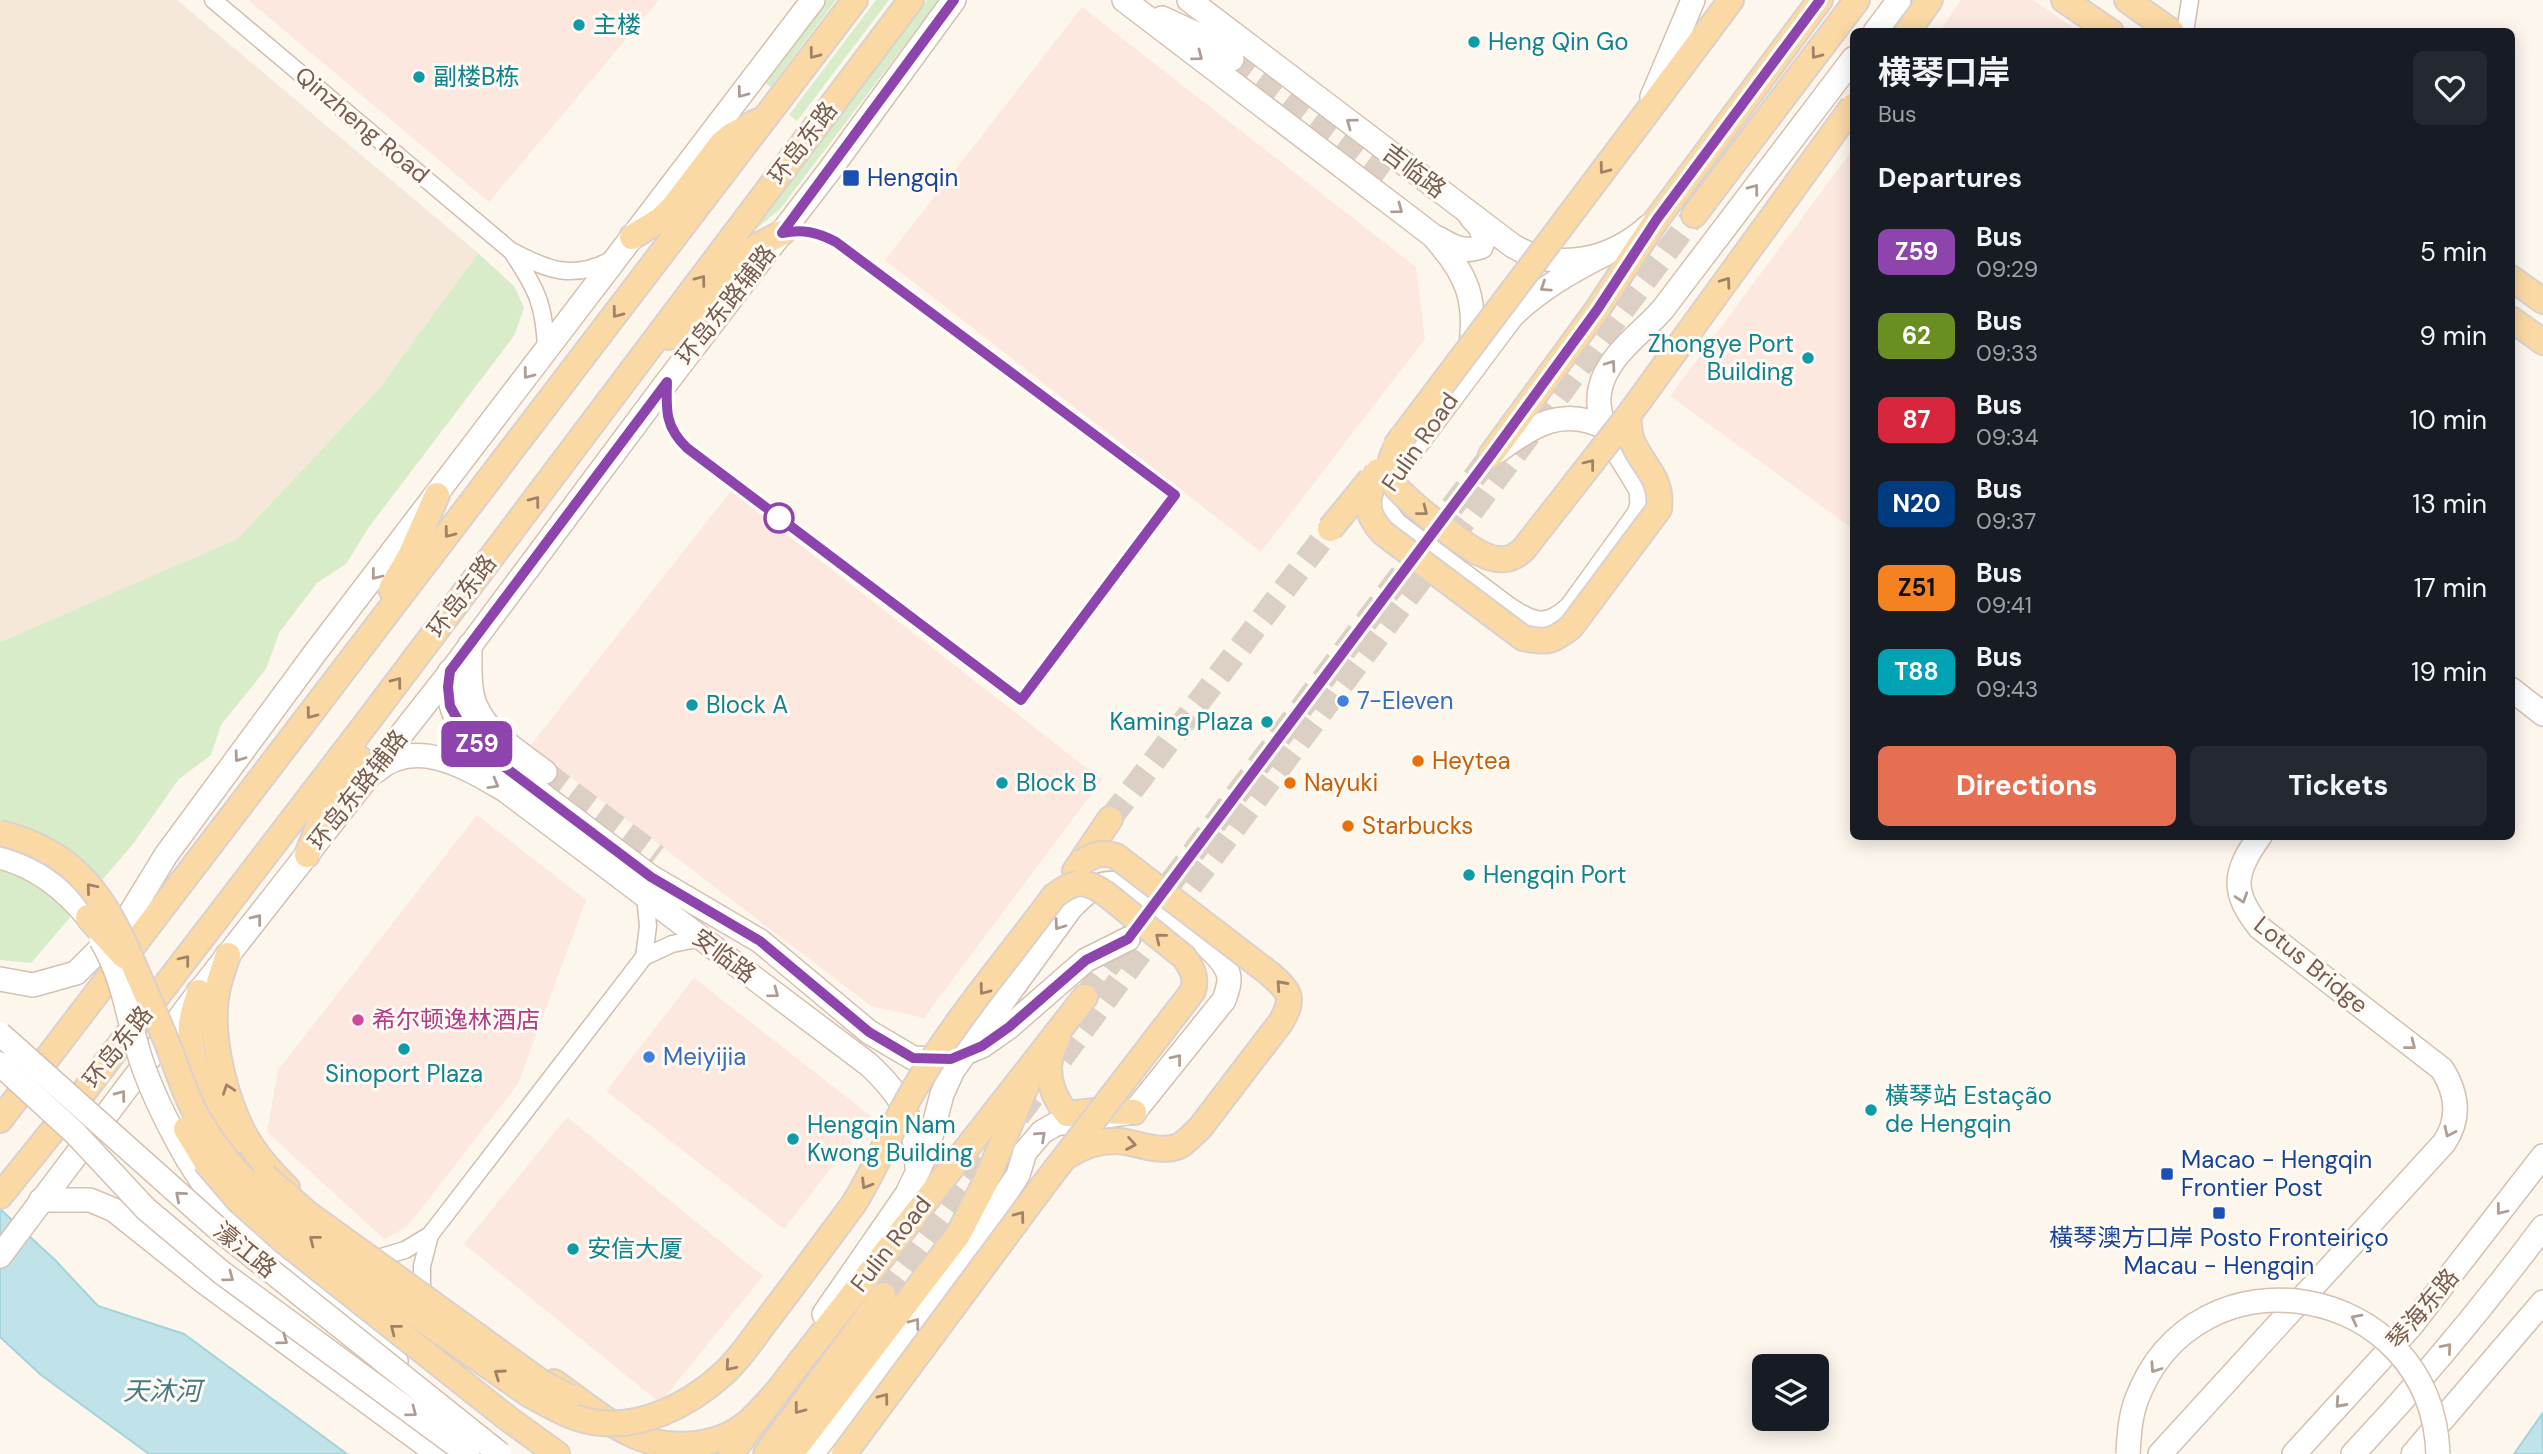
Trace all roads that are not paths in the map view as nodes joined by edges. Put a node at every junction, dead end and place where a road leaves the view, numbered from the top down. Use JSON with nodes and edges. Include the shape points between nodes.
{"nodes":[{"id":1,"x":213,"y":0,"type":"edge"},
{"id":2,"x":793,"y":0,"type":"edge"},
{"id":3,"x":813,"y":0,"type":"edge"},
{"id":4,"x":855,"y":0,"type":"edge"},
{"id":5,"x":911,"y":0,"type":"edge"},
{"id":6,"x":954,"y":0,"type":"edge"},
{"id":7,"x":1126,"y":0,"type":"edge"},
{"id":8,"x":1189,"y":0,"type":"edge"},
{"id":9,"x":1693,"y":0,"type":"edge"},
{"id":10,"x":1731,"y":0,"type":"edge"},
{"id":11,"x":1857,"y":0,"type":"edge"},
{"id":12,"x":1899,"y":0,"type":"edge"},
{"id":13,"x":1930,"y":0,"type":"edge"},
{"id":14,"x":2064,"y":0,"type":"edge"},
{"id":15,"x":2127,"y":0,"type":"edge"},
{"id":16,"x":2190,"y":0,"type":"edge"},
{"id":17,"x":1819,"y":1,"type":"edge"},
{"id":18,"x":1877,"y":28,"type":"edge"},
{"id":19,"x":1911,"y":28,"type":"edge"},
{"id":20,"x":2105,"y":28,"type":"edge"},
{"id":21,"x":2166,"y":28,"type":"edge"},
{"id":22,"x":2186,"y":28,"type":"edge"},
{"id":23,"x":790,"y":30,"type":"junction"},
{"id":24,"x":1232,"y":59,"type":"tunnel mouth"},
{"id":25,"x":1850,"y":63,"type":"edge"},
{"id":26,"x":1850,"y":110,"type":"edge"},
{"id":27,"x":1645,"y":115,"type":"junction"},
{"id":28,"x":765,"y":118,"type":"junction"},
{"id":29,"x":1465,"y":209,"type":"junction"},
{"id":30,"x":1695,"y":215,"type":"tunnel mouth"},
{"id":31,"x":1657,"y":219,"type":"junction"},
{"id":32,"x":782,"y":233,"type":"junction"},
{"id":33,"x":1432,"y":235,"type":"junction"},
{"id":34,"x":625,"y":246,"type":"junction"},
{"id":35,"x":510,"y":250,"type":"junction"},
{"id":36,"x":1605,"y":254,"type":"junction"},
{"id":37,"x":2515,"y":281,"type":"edge"},
{"id":38,"x":2543,"y":301,"type":"edge"},
{"id":39,"x":2515,"y":322,"type":"edge"},
{"id":40,"x":2543,"y":342,"type":"edge"},
{"id":41,"x":546,"y":351,"type":"junction"},
{"id":42,"x":643,"y":356,"type":"junction"},
{"id":43,"x":1462,"y":382,"type":"junction"},
{"id":44,"x":1628,"y":415,"type":"junction"},
{"id":45,"x":1606,"y":428,"type":"junction"},
{"id":46,"x":1403,"y":435,"type":"junction"},
{"id":47,"x":1491,"y":455,"type":"joint"},
{"id":48,"x":1378,"y":471,"type":"junction"},
{"id":49,"x":437,"y":495,"type":"junction"},
{"id":50,"x":1330,"y":528,"type":"tunnel mouth"},
{"id":51,"x":470,"y":645,"type":"junction"},
{"id":52,"x":346,"y":669,"type":"junction"},
{"id":53,"x":450,"y":671,"type":"junction"},
{"id":54,"x":2515,"y":693,"type":"edge"},
{"id":55,"x":2543,"y":714,"type":"edge"},
{"id":56,"x":365,"y":725,"type":"junction"},
{"id":57,"x":545,"y":772,"type":"tunnel mouth"},
{"id":58,"x":366,"y":780,"type":"junction"},
{"id":59,"x":1110,"y":819,"type":"tunnel mouth"},
{"id":60,"x":0,"y":833,"type":"edge"},
{"id":61,"x":2257,"y":840,"type":"edge"},
{"id":62,"x":307,"y":855,"type":"junction"},
{"id":63,"x":0,"y":857,"type":"edge"},
{"id":64,"x":1082,"y":862,"type":"junction"},
{"id":65,"x":645,"y":896,"type":"junction"},
{"id":66,"x":1054,"y":896,"type":"junction"},
{"id":67,"x":88,"y":916,"type":"junction"},
{"id":68,"x":122,"y":927,"type":"junction"},
{"id":69,"x":702,"y":939,"type":"junction"},
{"id":70,"x":1128,"y":939,"type":"dead end"},
{"id":71,"x":228,"y":955,"type":"junction"},
{"id":72,"x":644,"y":957,"type":"junction"},
{"id":73,"x":136,"y":969,"type":"junction"},
{"id":74,"x":0,"y":979,"type":"edge"},
{"id":75,"x":199,"y":992,"type":"junction"},
{"id":76,"x":88,"y":1007,"type":"junction"},
{"id":77,"x":0,"y":1034,"type":"edge"},
{"id":78,"x":1034,"y":1060,"type":"junction"},
{"id":79,"x":0,"y":1064,"type":"edge"},
{"id":80,"x":1134,"y":1112,"type":"junction"},
{"id":81,"x":0,"y":1120,"type":"edge"},
{"id":82,"x":1066,"y":1156,"type":"junction"},
{"id":83,"x":2543,"y":1156,"type":"edge"},
{"id":84,"x":917,"y":1171,"type":"junction"},
{"id":85,"x":3,"y":1192,"type":"edge"},
{"id":86,"x":38,"y":1204,"type":"junction"},
{"id":87,"x":2543,"y":1227,"type":"edge"},
{"id":88,"x":430,"y":1235,"type":"junction"},
{"id":89,"x":0,"y":1256,"type":"edge"},
{"id":90,"x":377,"y":1258,"type":"junction"},
{"id":91,"x":422,"y":1289,"type":"junction"},
{"id":92,"x":883,"y":1295,"type":"tunnel mouth"},
{"id":93,"x":2543,"y":1302,"type":"edge"},
{"id":94,"x":781,"y":1386,"type":"junction"},
{"id":95,"x":696,"y":1396,"type":"junction"},
{"id":96,"x":442,"y":1408,"type":"junction"},
{"id":97,"x":778,"y":1449,"type":"edge"},
{"id":98,"x":438,"y":1454,"type":"edge"},
{"id":99,"x":468,"y":1454,"type":"edge"},
{"id":100,"x":500,"y":1454,"type":"edge"},
{"id":101,"x":557,"y":1454,"type":"edge"},
{"id":102,"x":731,"y":1454,"type":"edge"},
{"id":103,"x":758,"y":1454,"type":"edge"},
{"id":104,"x":812,"y":1454,"type":"edge"},
{"id":105,"x":844,"y":1454,"type":"edge"},
{"id":106,"x":2128,"y":1454,"type":"edge"},
{"id":107,"x":2160,"y":1454,"type":"edge"},
{"id":108,"x":2294,"y":1454,"type":"edge"},
{"id":109,"x":2353,"y":1454,"type":"edge"},
{"id":110,"x":2413,"y":1454,"type":"edge"},
{"id":111,"x":2438,"y":1454,"type":"edge"}],
"edges":[{"from":1,"to":35,"type":"street","name":"Qinzheng Road"},
{"from":2,"to":23,"type":"street"},
{"from":3,"to":23,"type":"main road"},
{"from":4,"to":28,"type":"main road","name":"环岛东路","one_way":true},
{"from":42,"to":5,"type":"main road","name":"环岛东路","one_way":true},
{"from":6,"to":32,"type":"main road","name":"环岛东路辅路"},
{"from":7,"to":24,"type":"main road","via":[[1203,37]]},
{"from":7,"to":33,"type":"main road","name":"吉临路","one_way":true},
{"from":29,"to":8,"type":"main road","name":"吉临路","one_way":true},
{"from":9,"to":27,"type":"main road"},
{"from":10,"to":27,"type":"main road"},
{"from":11,"to":30,"type":"main road","one_way":true},
{"from":12,"to":18,"type":"main road"},
{"from":13,"to":19,"type":"main road"},
{"from":14,"to":20,"type":"main road"},
{"from":15,"to":21,"type":"main road"},
{"from":16,"to":22,"type":"street"},
{"from":17,"to":31,"type":"main road"},
{"from":23,"to":34,"type":"main road","one_way":true},
{"from":45,"to":25,"type":"main road","name":"Fulin Road","one_way":true,"via":[[1598,391],[1602,377],[1662,309]]},
{"from":44,"to":26,"type":"main road","one_way":true,"bridge":true},
{"from":27,"to":46,"type":"main road","one_way":true,"bridge":true},
{"from":28,"to":34,"type":"main road","via":[[722,143],[674,206]]},
{"from":28,"to":52,"type":"main road","name":"环岛东路","one_way":true},
{"from":29,"to":33,"type":"main road","via":[[1481,228],[1484,239],[1480,247],[1457,248]]},
{"from":29,"to":36,"type":"main road","name":"吉临路","via":[[1528,255],[1573,261]]},
{"from":31,"to":36,"type":"main road","name":"吉临路"},
{"from":31,"to":47,"type":"main road"},
{"from":32,"to":42,"type":"main road","via":[[744,256],[698,314]]},
{"from":32,"to":51,"type":"main road","name":"环岛东路辅路"},
{"from":33,"to":43,"type":"main road","name":"吉临路","via":[[1462,271],[1468,290],[1474,327]]},
{"from":34,"to":35,"type":"street","via":[[597,267],[572,272],[542,267]]},
{"from":34,"to":41,"type":"main road"},
{"from":35,"to":41,"type":"street","via":[[544,308]]},
{"from":36,"to":43,"type":"main road","name":"Fulin Road","one_way":true,"via":[[1535,294],[1511,316]]},
{"from":37,"to":38,"type":"main road"},
{"from":39,"to":40,"type":"main road"},
{"from":41,"to":49,"type":"main road","one_way":true},
{"from":56,"to":42,"type":"main road","name":"环岛东路","one_way":true},
{"from":43,"to":45,"type":"main road","name":"Fulin Road","via":[[1384,487],[1381,500],[1396,525],[1508,609],[1536,624],[1559,619],[1571,608],[1639,514],[1641,490]]},
{"from":46,"to":44,"type":"main road","one_way":true,"bridge":true,"via":[[1389,470],[1404,496],[1477,552],[1513,558]]},
{"from":44,"to":48,"type":"main road","bridge":true,"via":[[1630,436],[1657,483],[1659,509],[1571,627],[1554,640],[1523,638],[1383,533],[1368,506]]},
{"from":45,"to":47,"type":"main road","via":[[1576,417],[1562,418],[1518,436]]},
{"from":46,"to":48,"type":"main road","bridge":true},
{"from":48,"to":50,"type":"main road","bridge":true},
{"from":49,"to":52,"type":"main road","via":[[410,556],[361,630]]},
{"from":49,"to":68,"type":"main road","one_way":true,"via":[[166,855]]},
{"from":51,"to":53,"type":"main road","name":"环岛东路辅路"},
{"from":51,"to":57,"type":"main road","via":[[472,694],[479,712],[491,729]]},
{"from":52,"to":76,"type":"main road","name":"环岛东路","one_way":true},
{"from":53,"to":58,"type":"main road","name":"环岛东路辅路"},
{"from":53,"to":70,"type":"main road","name":"安临路","via":[[450,706],[482,750],[651,877],[760,941],[869,1032],[913,1058],[951,1059],[982,1046],[1086,960]]},
{"from":54,"to":55,"type":"main road"},
{"from":56,"to":62,"type":"main road","via":[[359,758],[328,802]]},
{"from":85,"to":56,"type":"main road","name":"环岛东路","one_way":true},
{"from":58,"to":62,"type":"main road","name":"环岛东路辅路"},
{"from":58,"to":65,"type":"main road","name":"安临路","one_way":true,"via":[[396,758],[440,757],[460,765],[505,790]]},
{"from":59,"to":64,"type":"main road"},
{"from":73,"to":60,"type":"main road","one_way":true,"bridge":true,"via":[[111,915],[82,877],[26,839]]},
{"from":61,"to":107,"type":"main road","name":"Lotus Bridge","one_way":true,"via":[[2241,867],[2238,884],[2248,913],[2260,928],[2442,1069],[2456,1102],[2453,1127],[2444,1143]]},
{"from":71,"to":62,"type":"main road","name":"环岛东路辅路","one_way":true},
{"from":63,"to":67,"type":"main road","via":[[39,872]]},
{"from":64,"to":66,"type":"main road","bridge":true},
{"from":82,"to":64,"type":"main road","one_way":true,"bridge":true,"via":[[1099,1142],[1162,1149],[1188,1139],[1281,1022],[1290,997],[1270,974],[1116,856],[1094,854]]},
{"from":65,"to":69,"type":"main road","name":"安临路"},
{"from":65,"to":72,"type":"street"},
{"from":82,"to":66,"type":"main road","one_way":true,"bridge":true,"via":[[1196,980],[1184,957],[1093,886],[1069,884]]},
{"from":66,"to":95,"type":"main road","one_way":true,"bridge":true,"via":[[939,1051],[853,1205],[725,1373]]},
{"from":67,"to":73,"type":"main road","bridge":true},
{"from":67,"to":96,"type":"main road","bridge":true,"via":[[118,972],[155,1097],[210,1194],[271,1253],[359,1323]]},
{"from":68,"to":74,"type":"main road","via":[[76,972],[33,985]]},
{"from":68,"to":76,"type":"main road"},
{"from":69,"to":72,"type":"street","via":[[672,944]]},
{"from":69,"to":84,"type":"main road","name":"安临路","one_way":true,"via":[[886,1080],[902,1100],[908,1117],[916,1142]]},
{"from":71,"to":75,"type":"main road","name":"环岛东路辅路"},
{"from":90,"to":71,"type":"main road","one_way":true,"via":[[293,1194],[250,1144],[223,1075],[215,1040],[217,991]]},
{"from":72,"to":88,"type":"street"},
{"from":95,"to":73,"type":"main road","one_way":true,"bridge":true,"via":[[639,1421],[620,1424],[592,1422],[561,1412],[530,1395],[328,1251],[269,1203],[207,1134]]},
{"from":101,"to":73,"type":"main road","one_way":true,"bridge":true,"via":[[285,1242],[238,1200],[184,1127],[150,1043]]},
{"from":86,"to":75,"type":"main road","name":"环岛东路辅路","one_way":true},
{"from":75,"to":95,"type":"main road","bridge":true,"via":[[191,1024],[195,1066],[209,1100],[256,1167],[307,1213],[562,1394],[614,1410],[651,1409]]},
{"from":76,"to":81,"type":"main road","name":"环岛东路"},
{"from":96,"to":77,"type":"main road","name":"濠江路","one_way":true,"bridge":true,"via":[[216,1227]]},
{"from":78,"to":80,"type":"main road","name":"Fulin Road","via":[[1085,997],[1053,1046],[1050,1084],[1057,1102],[1067,1114]]},
{"from":78,"to":94,"type":"main road","name":"Fulin Road"},
{"from":78,"to":97,"type":"main road","via":[[985,1182],[958,1235]]},
{"from":79,"to":99,"type":"main road","name":"濠江路","one_way":true,"bridge":true,"via":[[157,1218],[221,1272]]},
{"from":80,"to":84,"type":"main road","one_way":true,"via":[[1224,1000],[1229,975],[1217,954],[1130,887],[1115,881],[1084,894],[1070,909],[960,1060],[942,1094]]},
{"from":104,"to":80,"type":"main road","one_way":true,"via":[[961,1261],[1018,1175],[1025,1152],[1042,1132],[1056,1124]]},
{"from":105,"to":82,"type":"main road","one_way":true,"bridge":true},
{"from":83,"to":108,"type":"main road","name":"琴海东路","one_way":true,"via":[[2423,1311]]},
{"from":84,"to":94,"type":"main road"},
{"from":86,"to":89,"type":"main road","name":"环岛东路辅路"},
{"from":86,"to":98,"type":"main road","one_way":true,"via":[[90,1200],[114,1210]]},
{"from":109,"to":87,"type":"main road","name":"琴海东路","one_way":true,"via":[[2495,1292]]},
{"from":88,"to":90,"type":"street","via":[[405,1250]]},
{"from":88,"to":91,"type":"street"},
{"from":90,"to":91,"type":"main road"},
{"from":91,"to":94,"type":"main road","via":[[624,1431],[642,1439],[682,1445],[718,1439],[745,1425]]},
{"from":92,"to":97,"type":"main road","name":"Fulin Road","one_way":true},
{"from":93,"to":110,"type":"main road"},
{"from":94,"to":102,"type":"main road"},
{"from":96,"to":100,"type":"main road","name":"濠江路","bridge":true},
{"from":97,"to":103,"type":"main road"},
{"from":111,"to":106,"type":"main road","one_way":true,"bridge":true,"via":[[2424,1391],[2398,1351],[2339,1310],[2285,1300],[2257,1302],[2211,1317],[2173,1344],[2136,1402]]}]}
